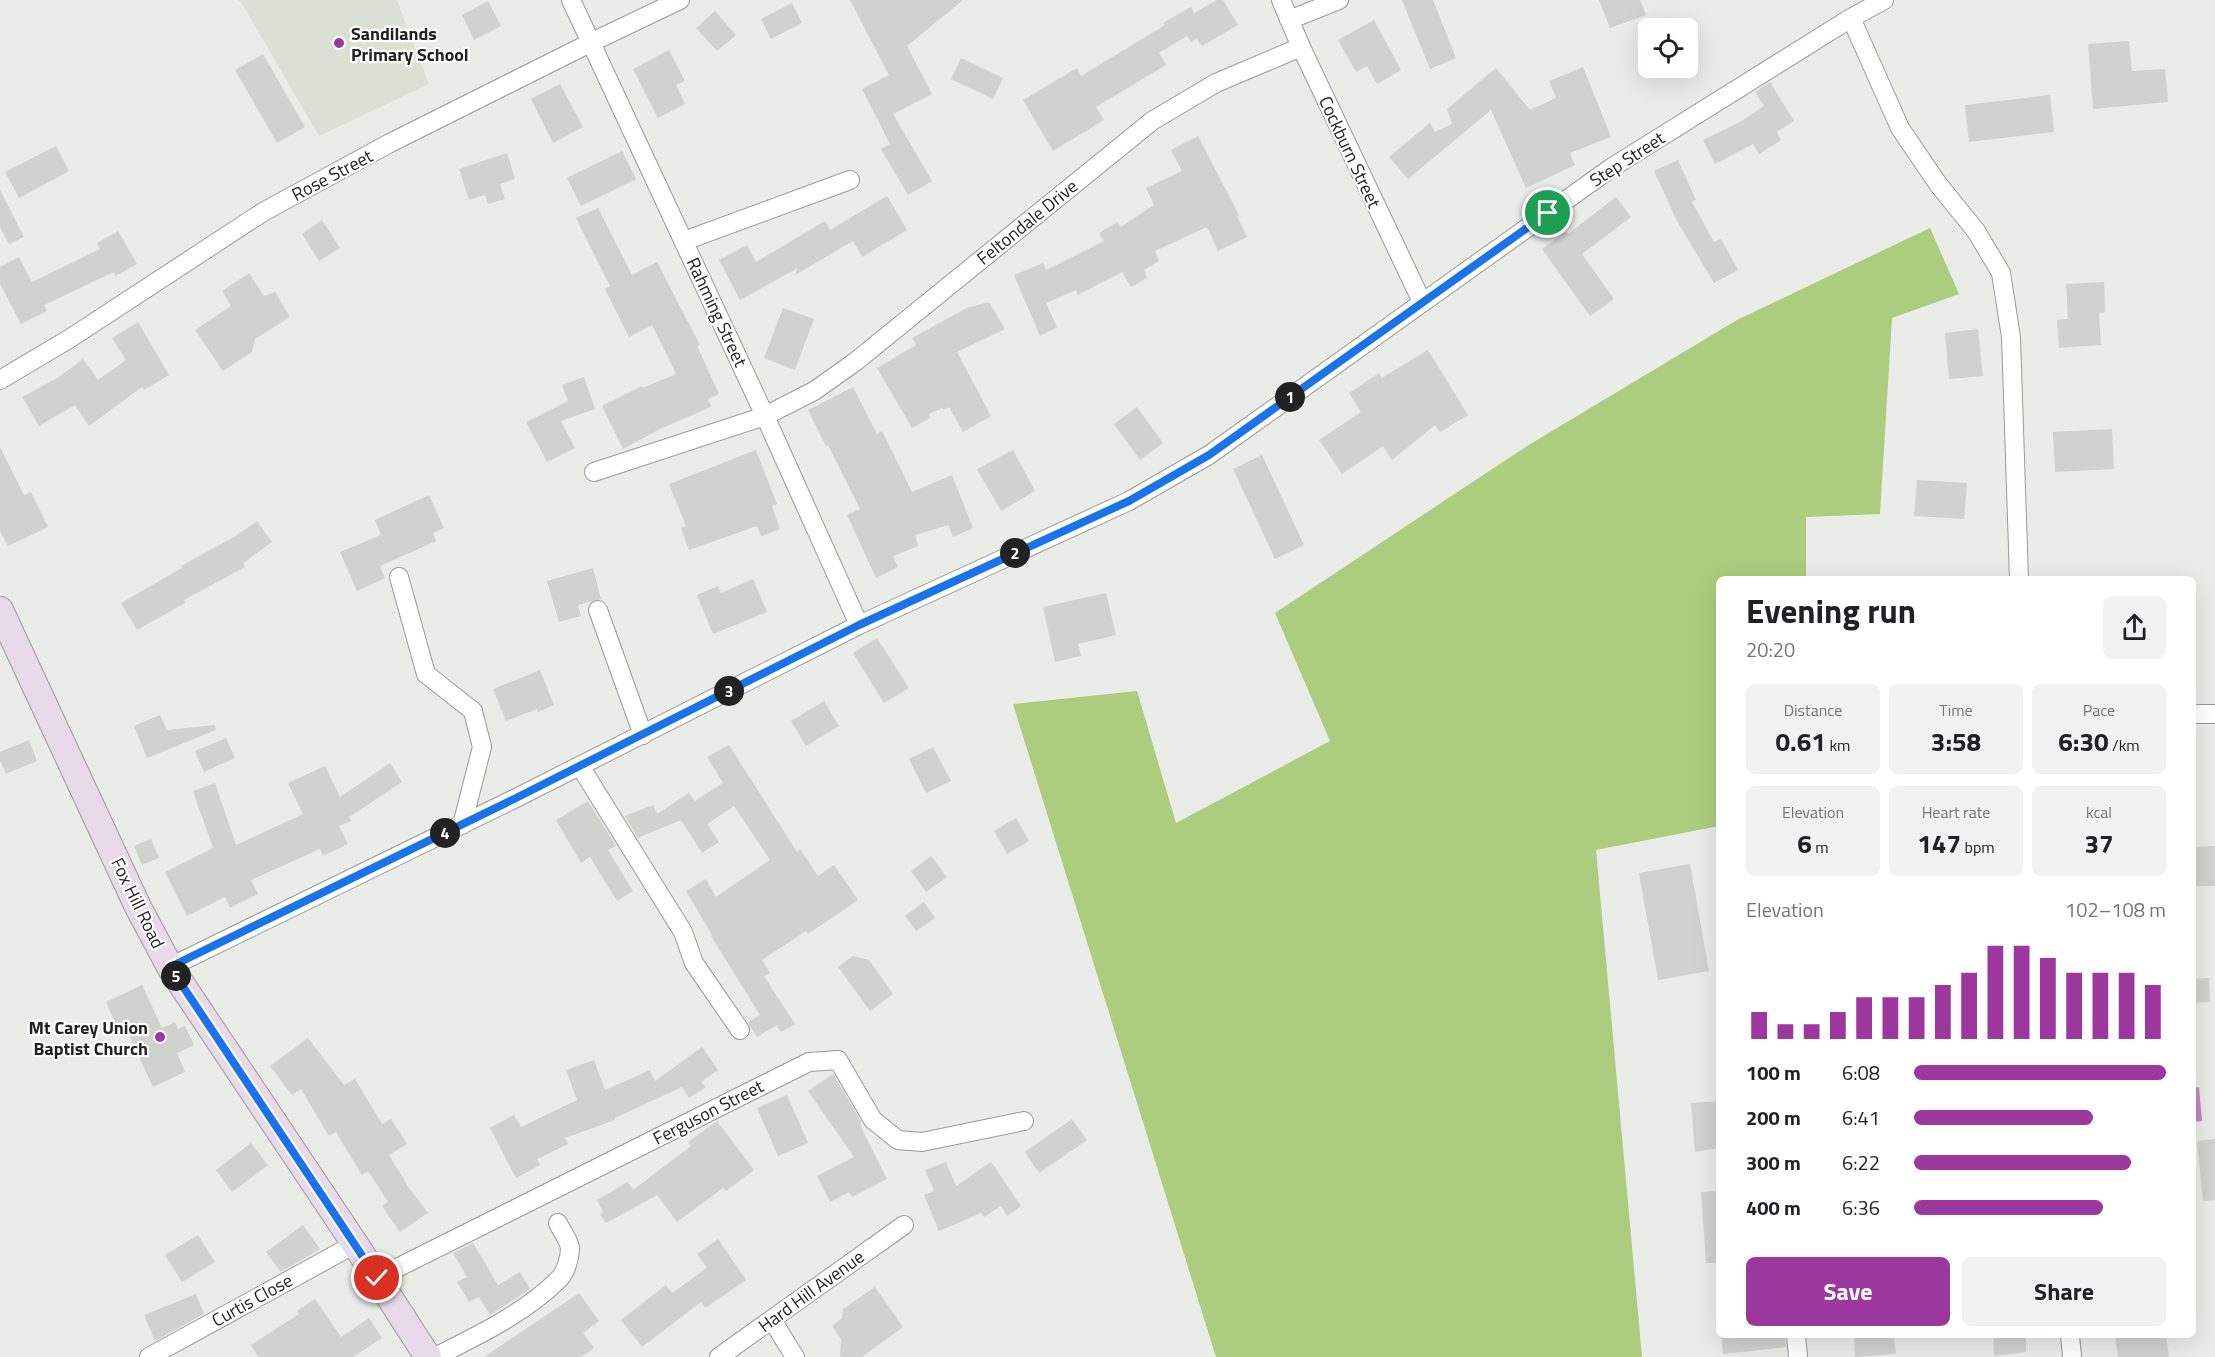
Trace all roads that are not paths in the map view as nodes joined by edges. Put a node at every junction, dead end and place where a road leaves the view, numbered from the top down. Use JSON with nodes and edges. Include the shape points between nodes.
{"nodes":[{"id":1,"x":571,"y":0,"type":"edge"},
{"id":2,"x":680,"y":0,"type":"edge"},
{"id":3,"x":1281,"y":0,"type":"edge"},
{"id":4,"x":1339,"y":0,"type":"edge"},
{"id":5,"x":1884,"y":0,"type":"edge"},
{"id":6,"x":1851,"y":18,"type":"junction"},
{"id":7,"x":1289,"y":20,"type":"junction"},
{"id":8,"x":590,"y":43,"type":"junction"},
{"id":9,"x":1301,"y":47,"type":"junction"},
{"id":10,"x":850,"y":180,"type":"dead end"},
{"id":11,"x":684,"y":241,"type":"junction"},
{"id":12,"x":1422,"y":302,"type":"junction"},
{"id":13,"x":0,"y":380,"type":"edge"},
{"id":14,"x":765,"y":416,"type":"junction"},
{"id":15,"x":594,"y":472,"type":"dead end"},
{"id":16,"x":2019,"y":576,"type":"edge"},
{"id":17,"x":399,"y":577,"type":"dead end"},
{"id":18,"x":0,"y":610,"type":"edge"},
{"id":19,"x":598,"y":610,"type":"dead end"},
{"id":20,"x":859,"y":625,"type":"junction"},
{"id":21,"x":2196,"y":714,"type":"dead end"},
{"id":22,"x":2215,"y":714,"type":"edge"},
{"id":23,"x":643,"y":735,"type":"junction"},
{"id":24,"x":580,"y":766,"type":"junction"},
{"id":25,"x":462,"y":825,"type":"junction"},
{"id":26,"x":170,"y":967,"type":"junction"},
{"id":27,"x":740,"y":1030,"type":"dead end"},
{"id":28,"x":1024,"y":1121,"type":"dead end"},
{"id":29,"x":558,"y":1223,"type":"dead end"},
{"id":30,"x":904,"y":1225,"type":"dead end"},
{"id":31,"x":355,"y":1244,"type":"junction"},
{"id":32,"x":377,"y":1278,"type":"junction"},
{"id":33,"x":772,"y":1320,"type":"junction"},
{"id":34,"x":1796,"y":1338,"type":"edge"},
{"id":35,"x":2070,"y":1338,"type":"edge"},
{"id":36,"x":149,"y":1357,"type":"edge"},
{"id":37,"x":428,"y":1357,"type":"edge"},
{"id":38,"x":435,"y":1357,"type":"edge"},
{"id":39,"x":719,"y":1357,"type":"edge"},
{"id":40,"x":795,"y":1357,"type":"edge"},
{"id":41,"x":1798,"y":1357,"type":"edge"},
{"id":42,"x":2072,"y":1357,"type":"edge"}],
"edges":[{"from":1,"to":8,"type":"street","name":"Rahming Street"},
{"from":2,"to":8,"type":"street","name":"Rose Street"},
{"from":3,"to":7,"type":"street","name":"Cockburn Street"},
{"from":4,"to":7,"type":"street"},
{"from":5,"to":6,"type":"street","name":"Step Street"},
{"from":6,"to":12,"type":"street","name":"Step Street","via":[[1611,168]]},
{"from":6,"to":16,"type":"street","via":[[1900,128],[1976,231],[2001,273],[2011,337]]},
{"from":7,"to":9,"type":"street","name":"Cockburn Street"},
{"from":8,"to":11,"type":"street","name":"Rahming Street"},
{"from":8,"to":13,"type":"street","name":"Rose Street","via":[[263,212]]},
{"from":9,"to":12,"type":"street","name":"Cockburn Street"},
{"from":9,"to":14,"type":"street","name":"Feltondale Drive","via":[[1216,83],[1152,121],[855,362],[814,391]]},
{"from":10,"to":11,"type":"street"},
{"from":11,"to":14,"type":"street","name":"Rahming Street"},
{"from":12,"to":20,"type":"street","name":"Step Street","via":[[1189,467],[1129,501]]},
{"from":14,"to":15,"type":"street","name":"Feltondale Drive"},
{"from":14,"to":20,"type":"street","name":"Rahming Street"},
{"from":17,"to":25,"type":"street","via":[[426,674],[474,711],[482,747]]},
{"from":18,"to":26,"type":"main road","name":"Fox Hill Road","via":[[138,907]]},
{"from":19,"to":23,"type":"street"},
{"from":20,"to":23,"type":"street","name":"Step Street"},
{"from":21,"to":22,"type":"street"},
{"from":23,"to":24,"type":"street","name":"Step Street"},
{"from":24,"to":25,"type":"street","name":"Step Street"},
{"from":24,"to":27,"type":"street","via":[[683,932],[694,963]]},
{"from":25,"to":26,"type":"street","name":"Step Street"},
{"from":26,"to":31,"type":"main road","name":"Fox Hill Road"},
{"from":28,"to":32,"type":"street","name":"Ferguson Street","via":[[922,1142],[898,1140],[873,1120],[838,1060],[809,1062]]},
{"from":29,"to":38,"type":"street","via":[[570,1246],[561,1277],[488,1330]]},
{"from":30,"to":33,"type":"street","name":"Hard Hill Avenue"},
{"from":31,"to":32,"type":"main road","name":"Fox Hill Road"},
{"from":31,"to":36,"type":"street","name":"Curtis Close"},
{"from":32,"to":37,"type":"main road","name":"Fox Hill Road"},
{"from":33,"to":39,"type":"street","name":"Hard Hill Avenue"},
{"from":33,"to":40,"type":"street"},
{"from":34,"to":41,"type":"street"},
{"from":35,"to":42,"type":"street"}]}
